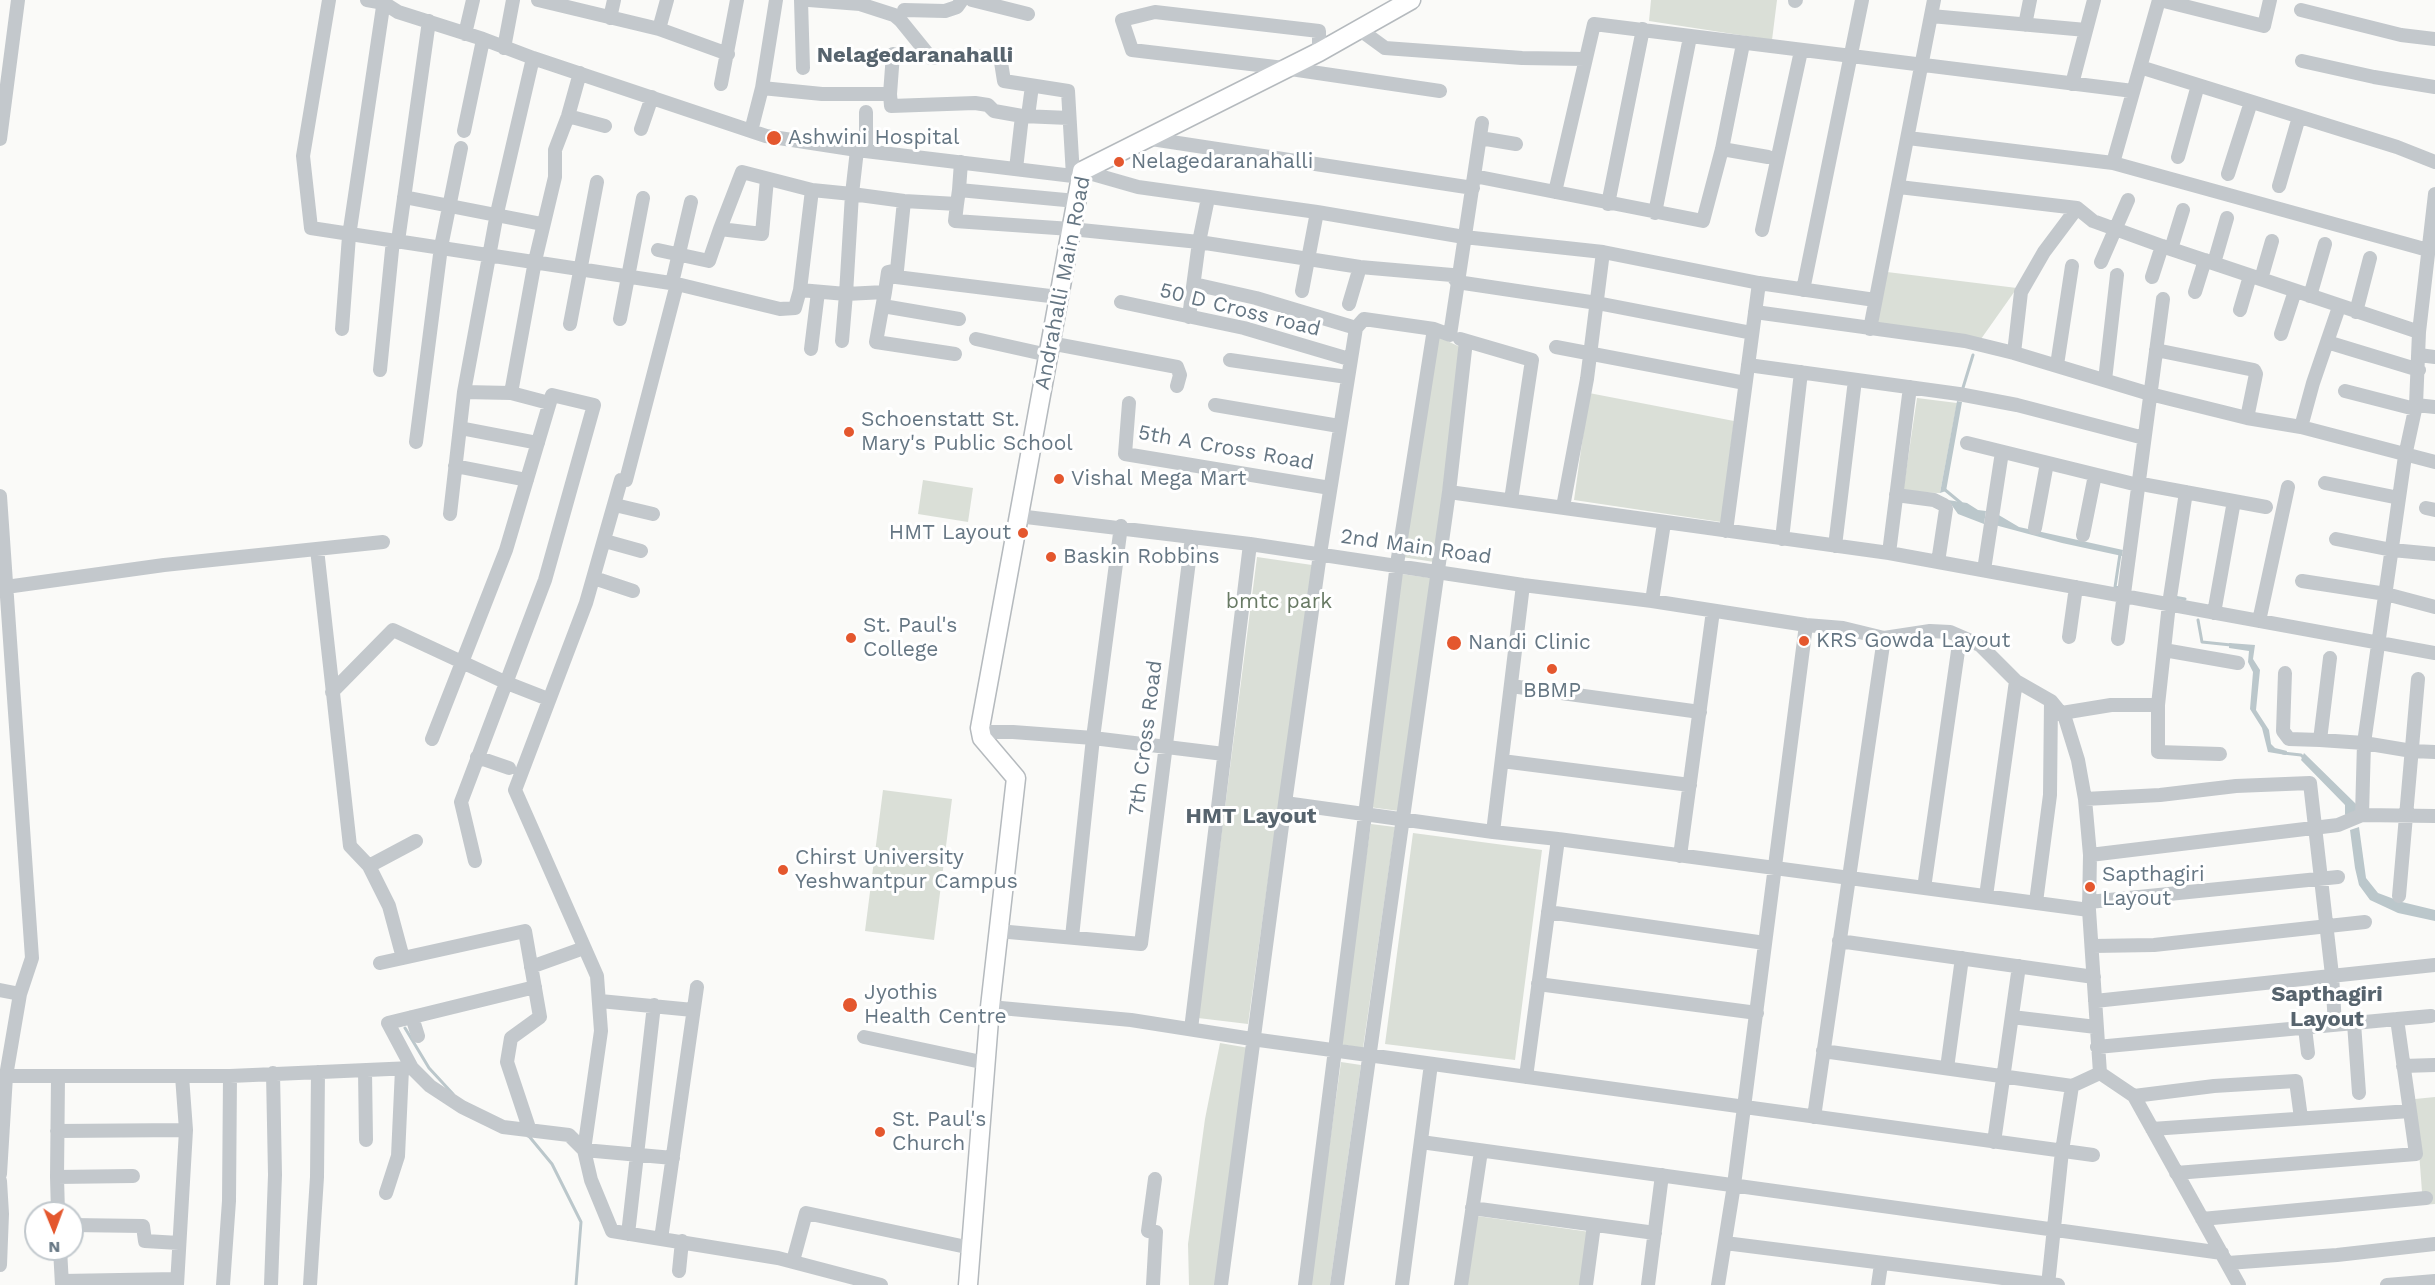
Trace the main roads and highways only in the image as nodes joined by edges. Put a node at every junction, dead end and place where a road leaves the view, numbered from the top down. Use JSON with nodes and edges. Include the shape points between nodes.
{"nodes":[{"id":1,"x":1411,"y":0,"type":"edge"},
{"id":2,"x":968,"y":1285,"type":"edge"}],
"edges":[{"from":1,"to":2,"type":"main road","name":"Andrahalli Main Road","via":[[1318,52],[1077,173],[1076,201],[980,732],[1016,778],[990,1007]]}]}
